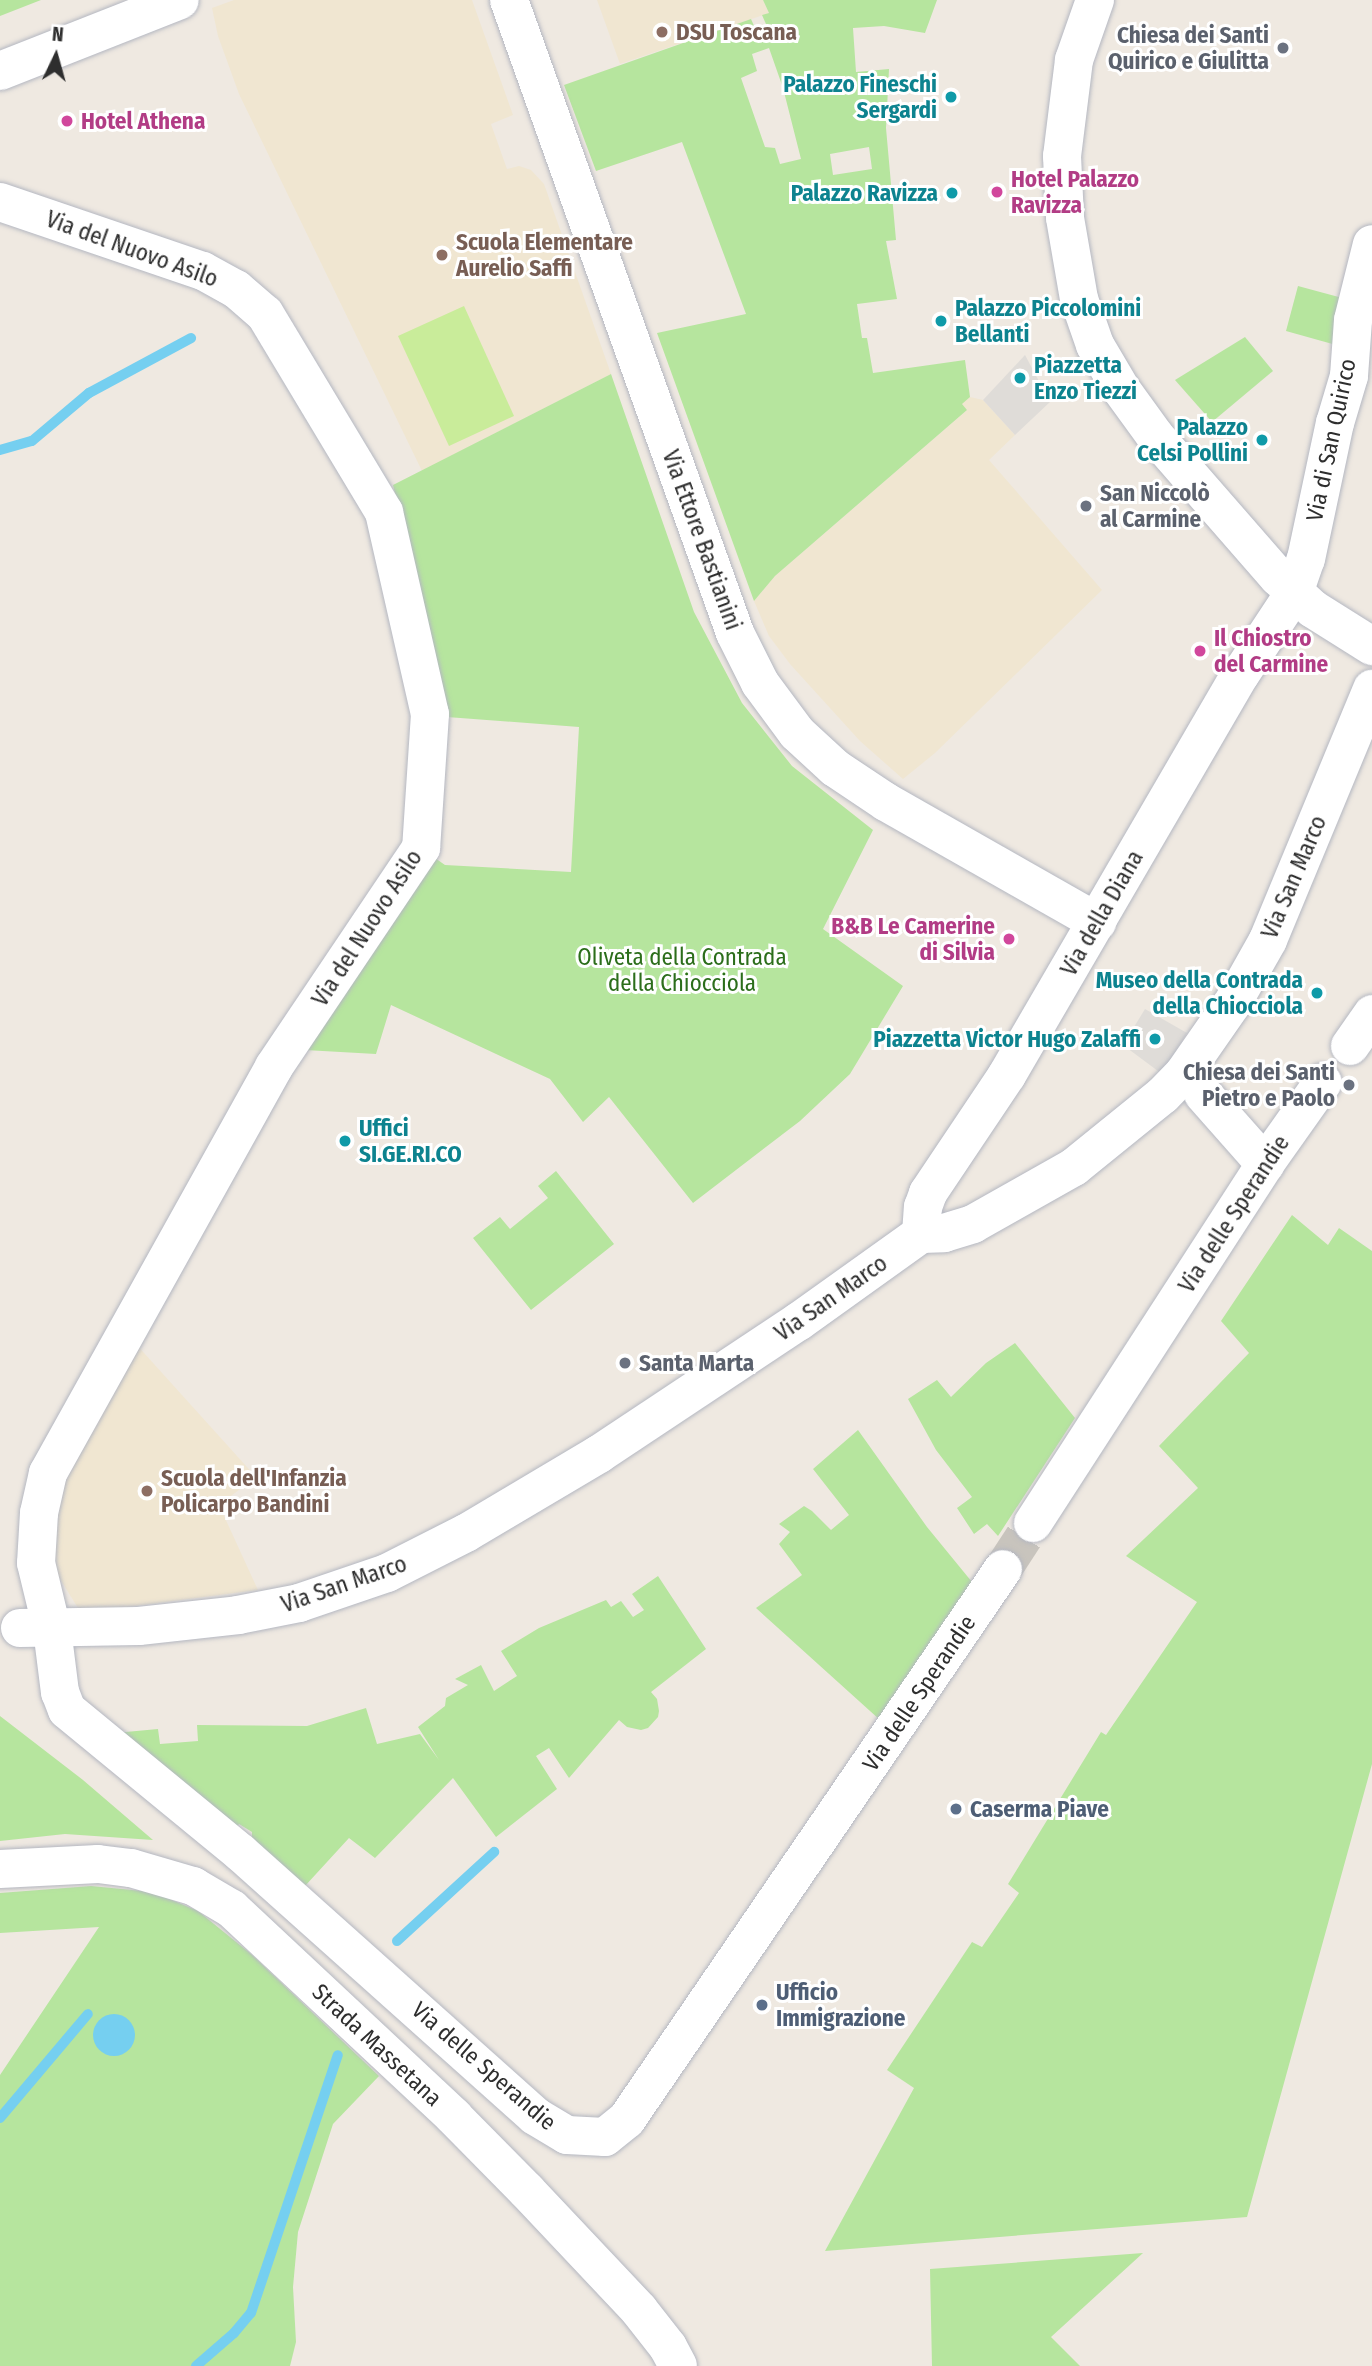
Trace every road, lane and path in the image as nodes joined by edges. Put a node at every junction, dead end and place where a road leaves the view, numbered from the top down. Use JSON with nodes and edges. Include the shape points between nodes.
{"nodes":[{"id":1,"x":180,"y":0,"type":"edge"},
{"id":2,"x":509,"y":0,"type":"edge"},
{"id":3,"x":1095,"y":0,"type":"edge"},
{"id":4,"x":0,"y":71,"type":"edge"},
{"id":5,"x":0,"y":202,"type":"edge"},
{"id":6,"x":1372,"y":244,"type":"edge"},
{"id":7,"x":1361,"y":377,"type":"edge"},
{"id":8,"x":1294,"y":593,"type":"junction"},
{"id":9,"x":1372,"y":646,"type":"edge"},
{"id":10,"x":1372,"y":689,"type":"edge"},
{"id":11,"x":1097,"y":922,"type":"junction"},
{"id":12,"x":1372,"y":1014,"type":"edge"},
{"id":13,"x":1350,"y":1046,"type":"dead end"},
{"id":14,"x":1323,"y":1082,"type":"dead end"},
{"id":15,"x":1203,"y":1094,"type":"dead end"},
{"id":16,"x":1265,"y":1164,"type":"junction"},
{"id":17,"x":921,"y":1234,"type":"junction"},
{"id":18,"x":1033,"y":1523,"type":"tunnel mouth"},
{"id":19,"x":1003,"y":1569,"type":"tunnel mouth"},
{"id":20,"x":20,"y":1627,"type":"edge"},
{"id":21,"x":0,"y":1869,"type":"edge"},
{"id":22,"x":678,"y":2366,"type":"edge"}],
"edges":[{"from":1,"to":4,"type":"street"},
{"from":2,"to":11,"type":"street","name":"Via Ettore Bastianini","via":[[727,611],[760,683],[813,750],[850,779]]},
{"from":3,"to":8,"type":"street","via":[[1074,60],[1062,156],[1065,218],[1084,316],[1110,372],[1155,436]]},
{"from":5,"to":20,"type":"street","name":"Via del Nuovo Asilo","via":[[202,271],[236,289],[265,314],[384,512],[430,715],[421,849],[274,1067],[162,1273],[52,1461],[42,1492],[38,1581]]},
{"from":6,"to":7,"type":"street","name":"Via di San Quirico","via":[[1353,320]]},
{"from":7,"to":8,"type":"street","name":"Via di San Quirico","via":[[1335,424],[1306,559]]},
{"from":8,"to":9,"type":"street"},
{"from":8,"to":11,"type":"street","name":"Via della Diana","via":[[1240,675]]},
{"from":10,"to":17,"type":"street","name":"Via San Marco","via":[[1268,940],[1232,1004],[1184,1073],[1140,1116],[1074,1167],[973,1224]]},
{"from":11,"to":17,"type":"street","name":"Via della Diana","via":[[1007,1075],[928,1193]]},
{"from":12,"to":13,"type":"street"},
{"from":14,"to":16,"type":"street","name":"Via delle Sperandie"},
{"from":15,"to":16,"type":"street"},
{"from":16,"to":18,"type":"street","name":"Via delle Sperandie"},
{"from":17,"to":20,"type":"street","name":"Via San Marco","via":[[599,1454],[466,1533],[387,1573],[299,1603],[238,1615],[139,1626]]},
{"from":19,"to":20,"type":"street","name":"Via delle Sperandie","via":[[627,2119],[611,2135],[596,2138],[567,2135],[536,2116],[232,1845],[137,1765],[77,1722]]},
{"from":21,"to":22,"type":"street","name":"Strada Massetana","via":[[81,1864],[131,1868],[186,1883],[232,1909],[526,2190],[645,2317]]}]}
